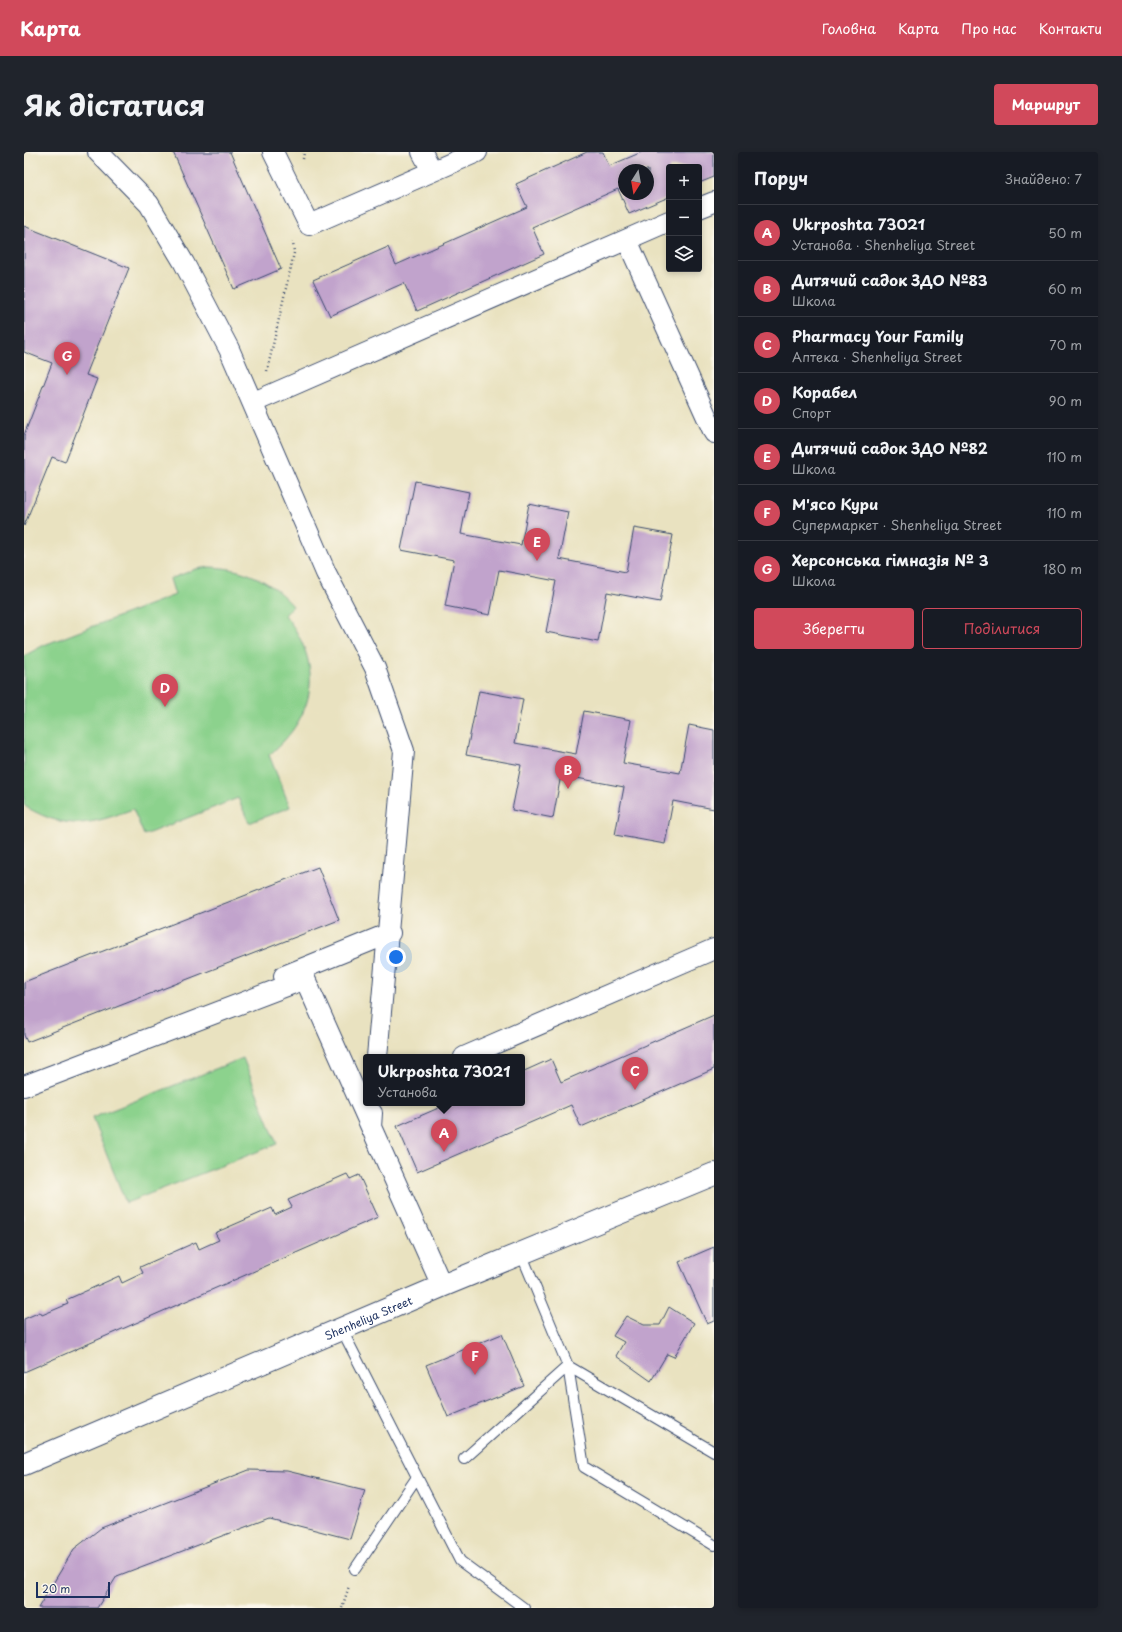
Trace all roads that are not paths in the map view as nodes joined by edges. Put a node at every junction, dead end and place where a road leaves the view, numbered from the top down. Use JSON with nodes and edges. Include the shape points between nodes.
{"nodes":[{"id":1,"x":98,"y":152,"type":"edge"},
{"id":2,"x":273,"y":152,"type":"edge"},
{"id":3,"x":422,"y":152,"type":"edge"},
{"id":4,"x":478,"y":152,"type":"edge"},
{"id":5,"x":432,"y":171,"type":"junction"},
{"id":6,"x":714,"y":202,"type":"edge"},
{"id":7,"x":702,"y":207,"type":"edge"},
{"id":8,"x":666,"y":222,"type":"edge"},
{"id":9,"x":627,"y":240,"type":"junction"},
{"id":10,"x":257,"y":401,"type":"junction"},
{"id":11,"x":714,"y":433,"type":"edge"},
{"id":12,"x":390,"y":933,"type":"junction"},
{"id":13,"x":714,"y":949,"type":"edge"},
{"id":14,"x":378,"y":1054,"type":"edge"},
{"id":15,"x":471,"y":1054,"type":"edge"},
{"id":16,"x":24,"y":1083,"type":"edge"},
{"id":17,"x":24,"y":1086,"type":"edge"},
{"id":18,"x":373,"y":1106,"type":"edge"},
{"id":19,"x":371,"y":1127,"type":"junction"},
{"id":20,"x":714,"y":1174,"type":"edge"},
{"id":21,"x":521,"y":1253,"type":"junction"},
{"id":22,"x":442,"y":1286,"type":"junction"},
{"id":23,"x":342,"y":1330,"type":"junction"},
{"id":24,"x":568,"y":1366,"type":"junction"},
{"id":25,"x":714,"y":1452,"type":"edge"},
{"id":26,"x":464,"y":1459,"type":"dead end"},
{"id":27,"x":24,"y":1464,"type":"edge"},
{"id":28,"x":417,"y":1477,"type":"junction"},
{"id":29,"x":714,"y":1546,"type":"edge"},
{"id":30,"x":354,"y":1569,"type":"road end"},
{"id":31,"x":524,"y":1608,"type":"edge"}],
"edges":[{"from":1,"to":10,"type":"street","via":[[149,204],[184,263]]},
{"from":2,"to":5,"type":"street","via":[[309,225]]},
{"from":3,"to":5,"type":"street"},
{"from":4,"to":5,"type":"street"},
{"from":6,"to":7,"type":"street"},
{"from":8,"to":9,"type":"street"},
{"from":9,"to":10,"type":"street"},
{"from":9,"to":11,"type":"street"},
{"from":10,"to":12,"type":"street","via":[[326,573],[374,668],[404,751]]},
{"from":12,"to":14,"type":"street"},
{"from":12,"to":16,"type":"street"},
{"from":13,"to":15,"type":"street"},
{"from":17,"to":19,"type":"street","via":[[305,979]]},
{"from":18,"to":19,"type":"street"},
{"from":19,"to":22,"type":"street"},
{"from":20,"to":21,"type":"street","name":"Shenheliya Street"},
{"from":21,"to":22,"type":"street","name":"Shenheliya Street"},
{"from":21,"to":24,"type":"lane"},
{"from":22,"to":23,"type":"street","name":"Shenheliya Street"},
{"from":23,"to":27,"type":"street","name":"Shenheliya Street"},
{"from":23,"to":28,"type":"lane"},
{"from":24,"to":25,"type":"lane"},
{"from":24,"to":26,"type":"lane"},
{"from":24,"to":29,"type":"lane","via":[[584,1467]]},
{"from":28,"to":30,"type":"lane"},
{"from":28,"to":31,"type":"lane","via":[[460,1561]]}]}
